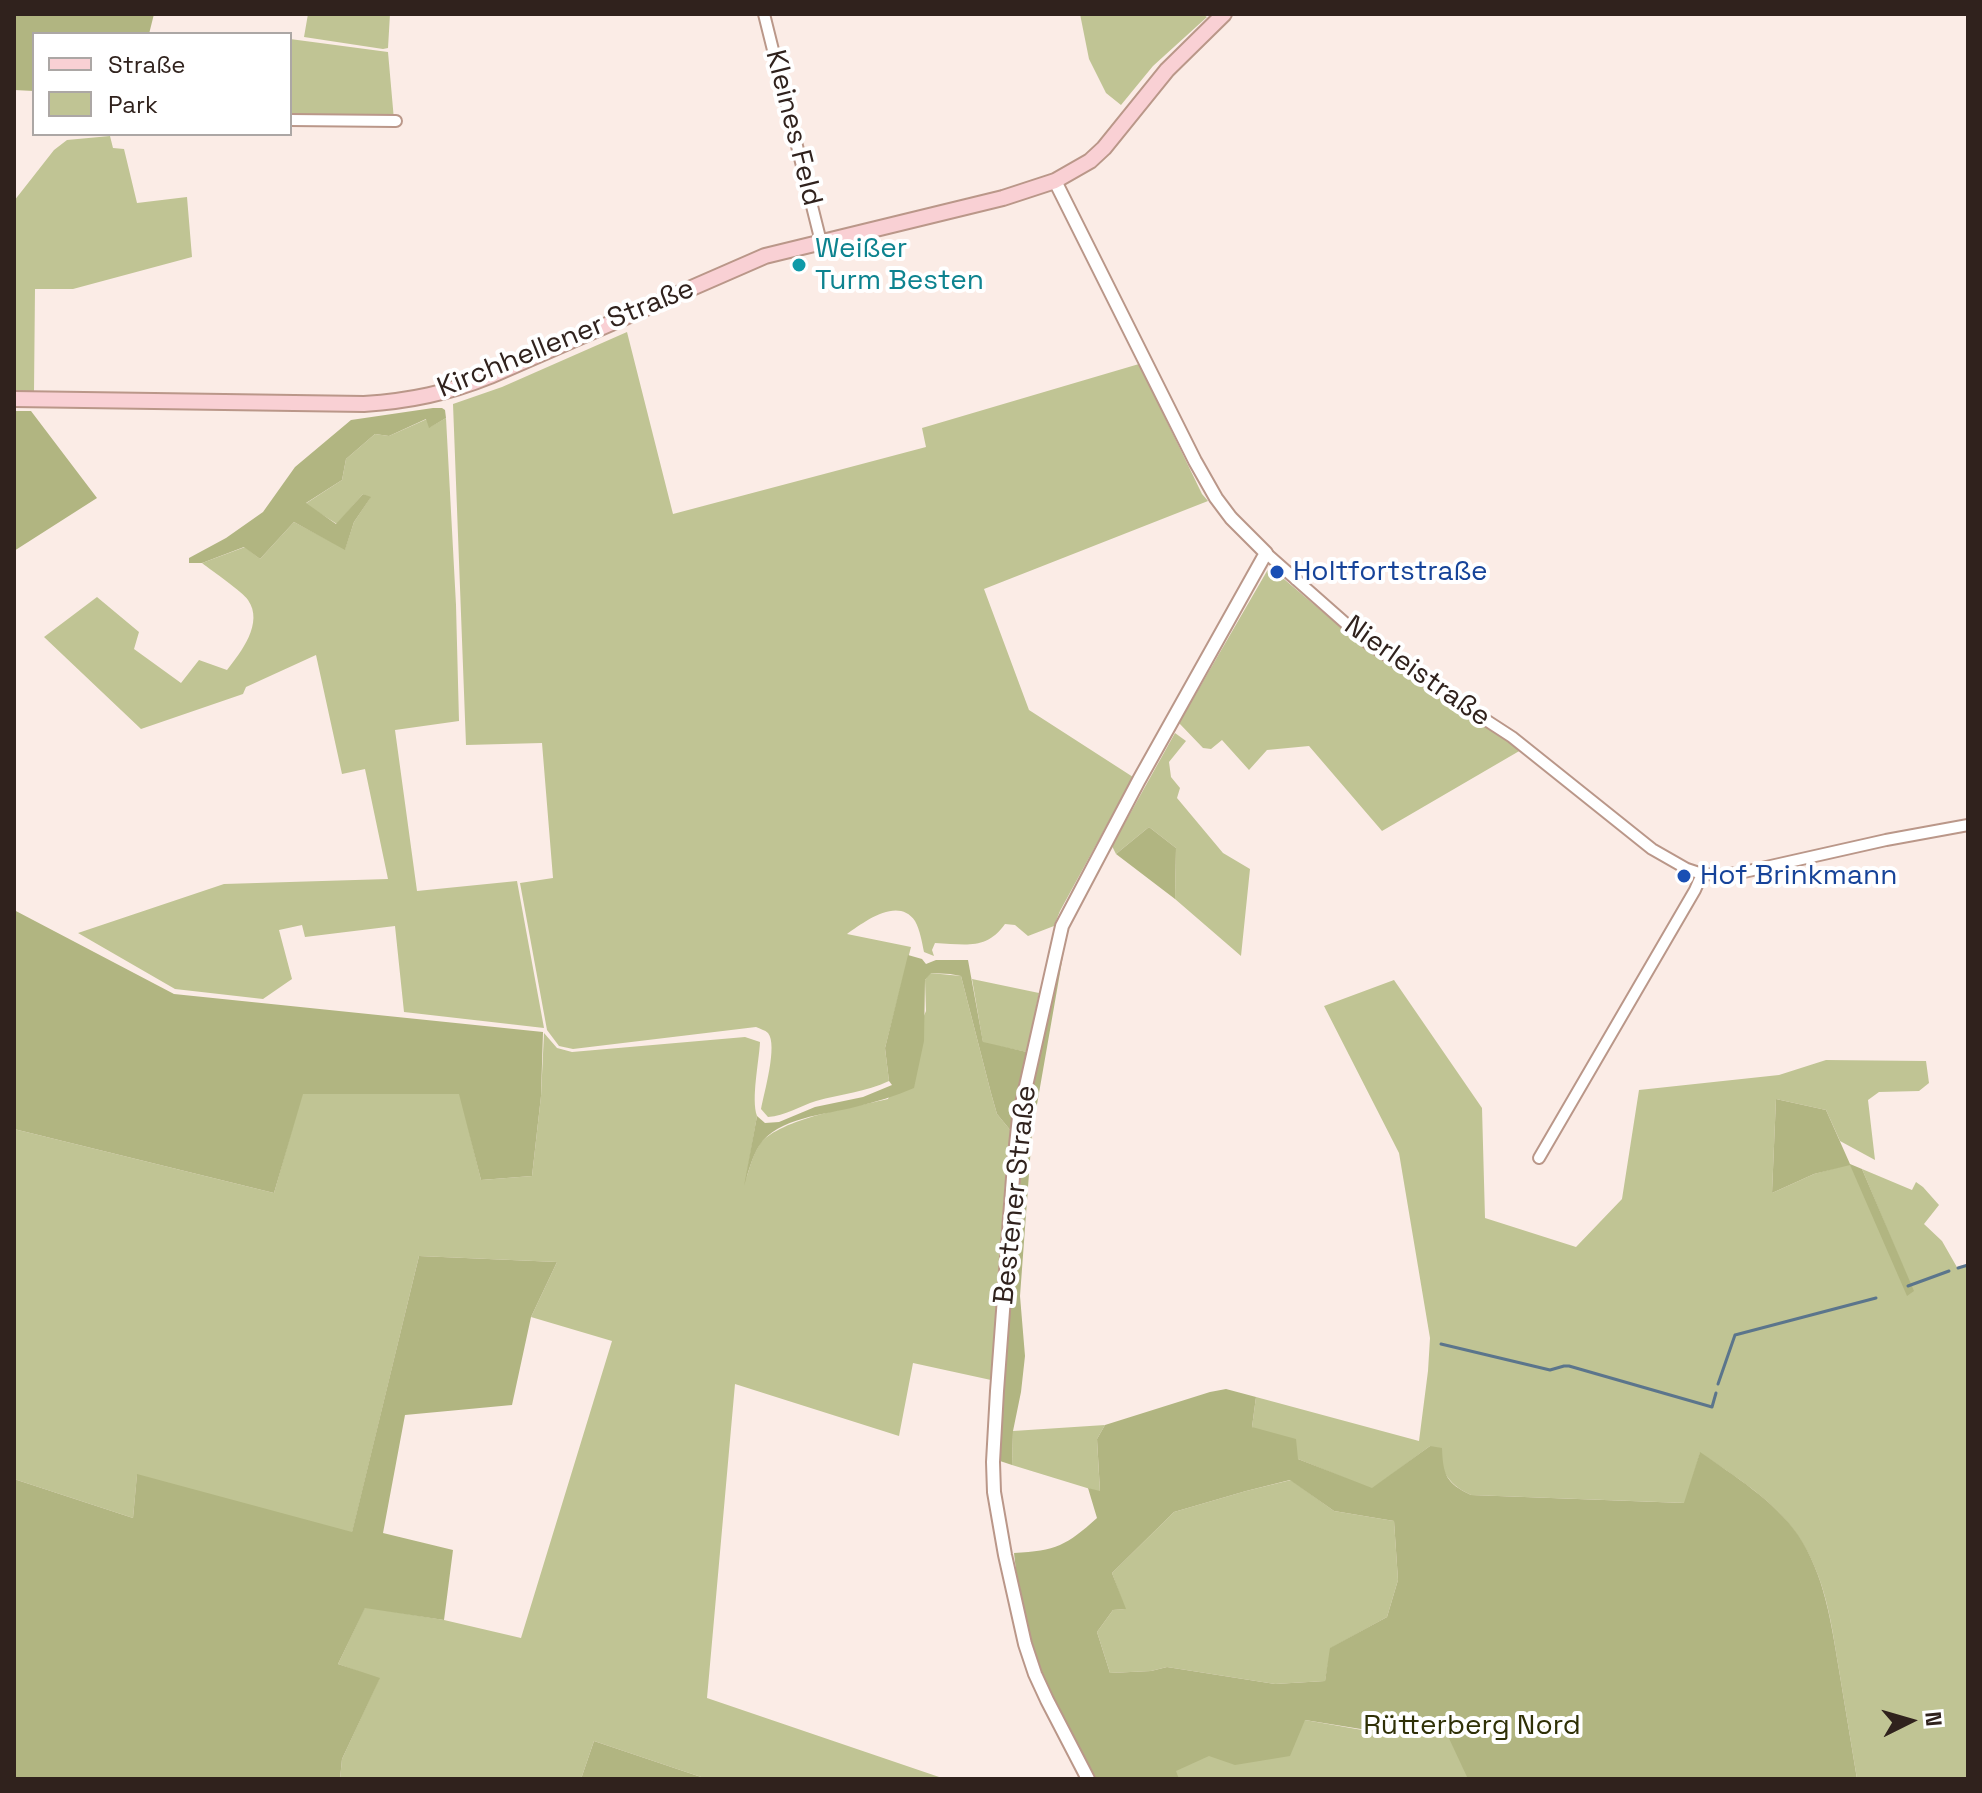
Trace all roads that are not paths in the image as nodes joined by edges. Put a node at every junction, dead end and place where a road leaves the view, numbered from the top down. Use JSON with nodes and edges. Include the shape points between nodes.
{"nodes":[{"id":1,"x":764,"y":14,"type":"edge"},
{"id":2,"x":1224,"y":14,"type":"edge"},
{"id":3,"x":292,"y":120,"type":"edge"},
{"id":4,"x":396,"y":121,"type":"dead end"},
{"id":5,"x":1055,"y":181,"type":"junction"},
{"id":6,"x":821,"y":242,"type":"junction"},
{"id":7,"x":14,"y":399,"type":"edge"},
{"id":8,"x":1266,"y":553,"type":"junction"},
{"id":9,"x":1968,"y":825,"type":"edge"},
{"id":10,"x":1702,"y":874,"type":"junction"},
{"id":11,"x":1539,"y":1158,"type":"dead end"},
{"id":12,"x":1088,"y":1779,"type":"edge"}],
"edges":[{"from":1,"to":6,"type":"street","name":"Kleines Feld"},
{"from":2,"to":5,"type":"main road","via":[[1167,70],[1104,148]]},
{"from":3,"to":4,"type":"street"},
{"from":5,"to":6,"type":"main road","name":"Kirchhellener Straße"},
{"from":5,"to":8,"type":"street","name":"Nierleistraße","via":[[1216,498]]},
{"from":6,"to":7,"type":"main road","name":"Kirchhellener Straße","via":[[765,256],[490,376],[432,395],[364,404]]},
{"from":8,"to":10,"type":"street","name":"Nierleistraße","via":[[1369,644],[1512,737],[1652,849]]},
{"from":8,"to":12,"type":"street","name":"Bestener Straße","via":[[1062,926],[1019,1117],[994,1492],[1025,1644]]},
{"from":9,"to":10,"type":"street","name":"Nierleistraße","via":[[1744,872]]},
{"from":10,"to":11,"type":"street"}]}
